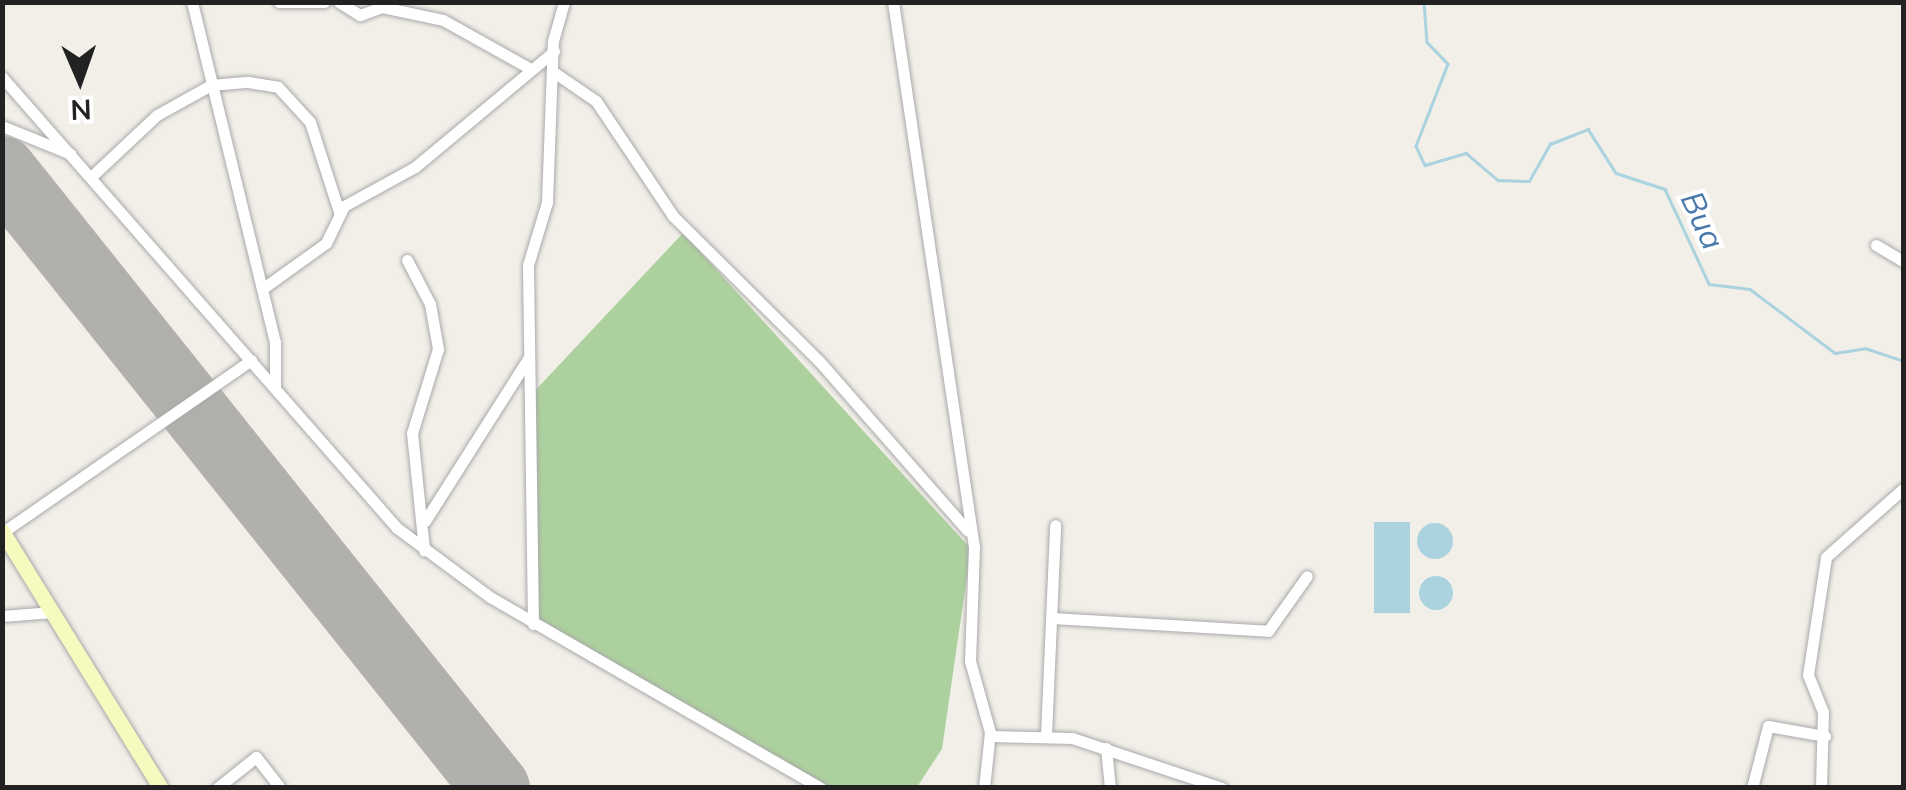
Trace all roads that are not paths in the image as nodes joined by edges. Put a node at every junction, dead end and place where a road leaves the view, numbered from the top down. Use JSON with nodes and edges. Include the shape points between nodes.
{"nodes":[{"id":1,"x":192,"y":2,"type":"edge"},
{"id":2,"x":279,"y":2,"type":"edge"},
{"id":3,"x":324,"y":2,"type":"edge"},
{"id":4,"x":339,"y":2,"type":"edge"},
{"id":5,"x":564,"y":2,"type":"edge"},
{"id":6,"x":893,"y":2,"type":"edge"},
{"id":7,"x":554,"y":51,"type":"junction"},
{"id":8,"x":529,"y":68,"type":"junction"},
{"id":9,"x":556,"y":72,"type":"junction"},
{"id":10,"x":2,"y":77,"type":"edge"},
{"id":11,"x":211,"y":86,"type":"junction"},
{"id":12,"x":2,"y":126,"type":"edge"},
{"id":13,"x":75,"y":156,"type":"junction"},
{"id":14,"x":92,"y":176,"type":"junction"},
{"id":15,"x":339,"y":212,"type":"junction"},
{"id":16,"x":1876,"y":245,"type":"dead end"},
{"id":17,"x":407,"y":260,"type":"dead end"},
{"id":18,"x":1904,"y":262,"type":"edge"},
{"id":19,"x":262,"y":289,"type":"junction"},
{"id":20,"x":530,"y":357,"type":"junction"},
{"id":21,"x":251,"y":360,"type":"junction"},
{"id":22,"x":275,"y":387,"type":"junction"},
{"id":23,"x":1904,"y":488,"type":"edge"},
{"id":24,"x":424,"y":522,"type":"junction"},
{"id":25,"x":1056,"y":525,"type":"dead end"},
{"id":26,"x":967,"y":530,"type":"junction"},
{"id":27,"x":4,"y":536,"type":"edge"},
{"id":28,"x":424,"y":550,"type":"junction"},
{"id":29,"x":1306,"y":576,"type":"dead end"},
{"id":30,"x":52,"y":612,"type":"junction"},
{"id":31,"x":2,"y":616,"type":"edge"},
{"id":32,"x":1052,"y":618,"type":"junction"},
{"id":33,"x":534,"y":624,"type":"junction"},
{"id":34,"x":1046,"y":735,"type":"junction"},
{"id":35,"x":990,"y":736,"type":"junction"},
{"id":36,"x":1825,"y":736,"type":"junction"},
{"id":37,"x":1106,"y":748,"type":"junction"},
{"id":38,"x":161,"y":788,"type":"edge"},
{"id":39,"x":217,"y":788,"type":"edge"},
{"id":40,"x":280,"y":788,"type":"edge"},
{"id":41,"x":821,"y":788,"type":"edge"},
{"id":42,"x":984,"y":788,"type":"edge"},
{"id":43,"x":1110,"y":788,"type":"edge"},
{"id":44,"x":1222,"y":788,"type":"edge"},
{"id":45,"x":1752,"y":788,"type":"edge"},
{"id":46,"x":1821,"y":788,"type":"edge"}],
"edges":[{"from":1,"to":11,"type":"street"},
{"from":2,"to":3,"type":"street"},
{"from":4,"to":8,"type":"street","via":[[360,15],[382,6],[443,20]]},
{"from":5,"to":7,"type":"street"},
{"from":6,"to":26,"type":"street","via":[[923,157]]},
{"from":7,"to":8,"type":"street"},
{"from":7,"to":9,"type":"street"},
{"from":8,"to":15,"type":"street","via":[[414,167]]},
{"from":9,"to":20,"type":"street","via":[[547,202],[528,265]]},
{"from":9,"to":26,"type":"street","via":[[596,101],[673,216],[819,361]]},
{"from":10,"to":13,"type":"street"},
{"from":11,"to":14,"type":"street","via":[[146,122]]},
{"from":11,"to":15,"type":"street","via":[[282,90],[310,122]]},
{"from":11,"to":19,"type":"street"},
{"from":12,"to":13,"type":"street"},
{"from":13,"to":14,"type":"street"},
{"from":14,"to":21,"type":"street"},
{"from":15,"to":19,"type":"street","via":[[326,244]]},
{"from":16,"to":18,"type":"street"},
{"from":17,"to":24,"type":"street","via":[[430,304],[438,349],[412,433]]},
{"from":19,"to":22,"type":"street"},
{"from":20,"to":24,"type":"street"},
{"from":20,"to":33,"type":"street"},
{"from":21,"to":22,"type":"street"},
{"from":21,"to":27,"type":"street"},
{"from":22,"to":28,"type":"street","via":[[377,510]]},
{"from":23,"to":36,"type":"street","via":[[1826,558],[1808,675]]},
{"from":24,"to":28,"type":"street"},
{"from":25,"to":32,"type":"street"},
{"from":26,"to":35,"type":"street","via":[[970,661]]},
{"from":27,"to":30,"type":"street"},
{"from":28,"to":33,"type":"street"},
{"from":29,"to":32,"type":"street","via":[[1268,632]]},
{"from":30,"to":31,"type":"street"},
{"from":30,"to":38,"type":"street"},
{"from":32,"to":34,"type":"street"},
{"from":33,"to":41,"type":"street"},
{"from":34,"to":35,"type":"street"},
{"from":34,"to":37,"type":"street"},
{"from":35,"to":42,"type":"street"},
{"from":36,"to":45,"type":"street","via":[[1768,726]]},
{"from":36,"to":46,"type":"street"},
{"from":37,"to":43,"type":"street"},
{"from":37,"to":44,"type":"street"},
{"from":39,"to":40,"type":"street","via":[[256,758]]}]}
